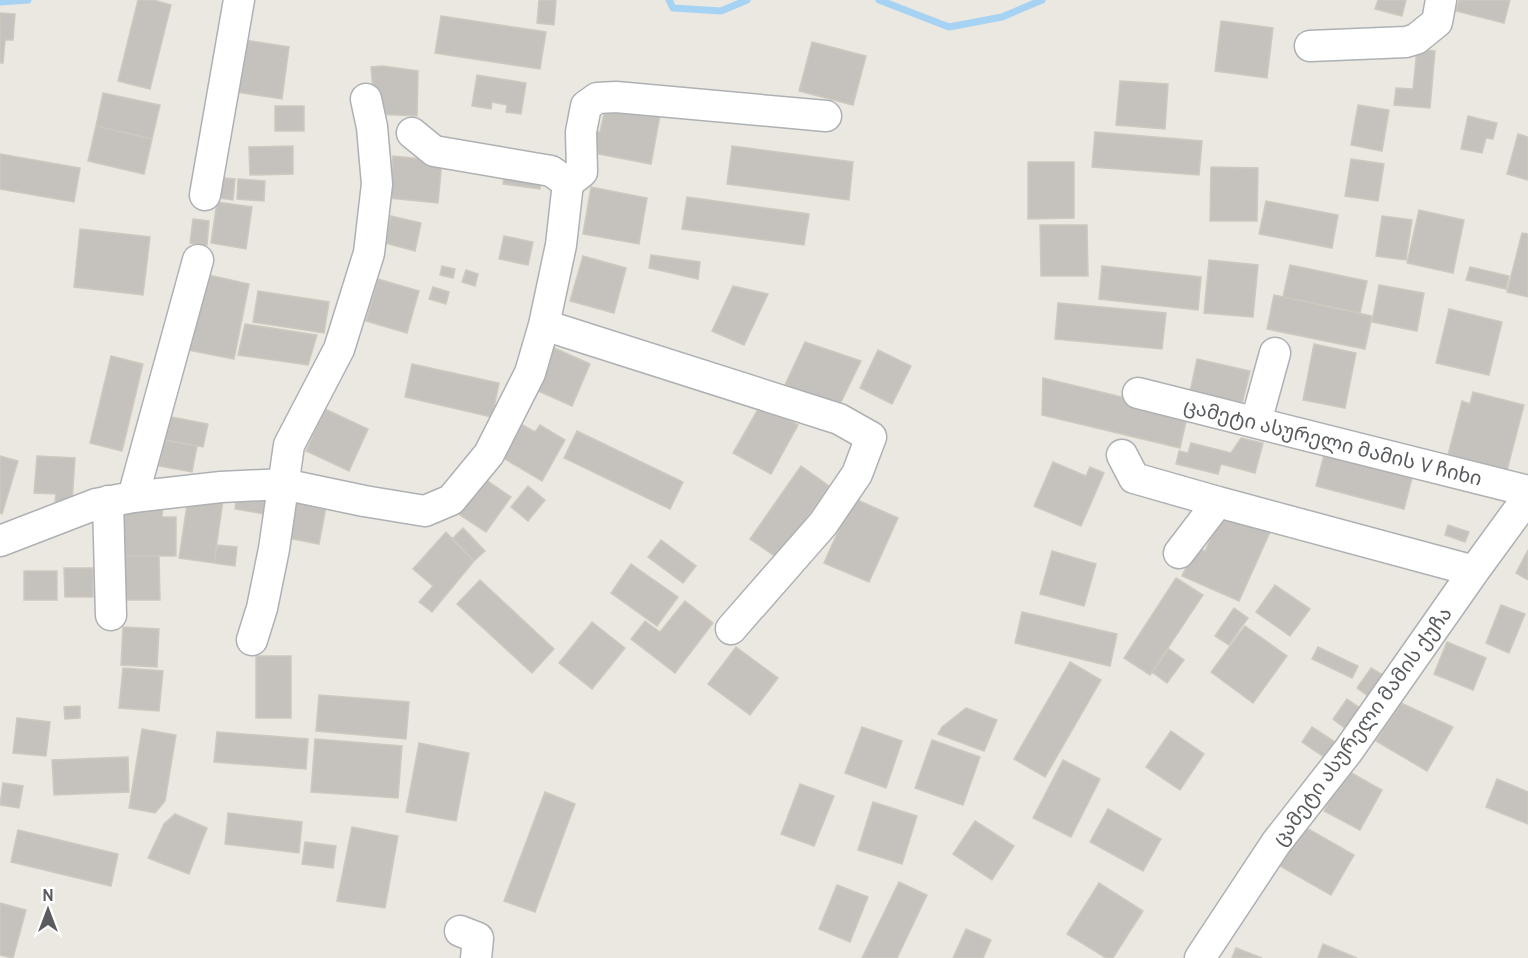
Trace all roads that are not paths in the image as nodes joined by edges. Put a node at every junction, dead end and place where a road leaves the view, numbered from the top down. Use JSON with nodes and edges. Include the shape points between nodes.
{"nodes":[{"id":1,"x":239,"y":0,"type":"edge"},
{"id":2,"x":1441,"y":0,"type":"edge"},
{"id":3,"x":1310,"y":46,"type":"dead end"},
{"id":4,"x":366,"y":99,"type":"dead end"},
{"id":5,"x":826,"y":116,"type":"dead end"},
{"id":6,"x":412,"y":133,"type":"dead end"},
{"id":7,"x":568,"y":183,"type":"junction"},
{"id":8,"x":205,"y":195,"type":"dead end"},
{"id":9,"x":198,"y":260,"type":"dead end"},
{"id":10,"x":544,"y":325,"type":"junction"},
{"id":11,"x":1275,"y":352,"type":"dead end"},
{"id":12,"x":1138,"y":393,"type":"dead end"},
{"id":13,"x":1256,"y":422,"type":"junction"},
{"id":14,"x":1122,"y":455,"type":"dead end"},
{"id":15,"x":283,"y":484,"type":"junction"},
{"id":16,"x":1528,"y":491,"type":"edge"},
{"id":17,"x":1528,"y":497,"type":"edge"},
{"id":18,"x":121,"y":499,"type":"junction"},
{"id":19,"x":1218,"y":502,"type":"junction"},
{"id":20,"x":0,"y":541,"type":"edge"},
{"id":21,"x":1179,"y":553,"type":"dead end"},
{"id":22,"x":1474,"y":571,"type":"junction"},
{"id":23,"x":111,"y":615,"type":"dead end"},
{"id":24,"x":730,"y":628,"type":"dead end"},
{"id":25,"x":252,"y":640,"type":"dead end"},
{"id":26,"x":460,"y":931,"type":"dead end"},
{"id":27,"x":476,"y":958,"type":"edge"},
{"id":28,"x":1200,"y":958,"type":"edge"}],
"edges":[{"from":1,"to":8,"type":"street"},
{"from":2,"to":3,"type":"street","via":[[1437,22],[1416,39]]},
{"from":4,"to":15,"type":"street","via":[[377,184],[369,253],[339,349],[289,446]]},
{"from":5,"to":7,"type":"street","via":[[597,98],[586,106],[581,132],[582,172]]},
{"from":6,"to":7,"type":"street","via":[[434,151],[551,171]]},
{"from":7,"to":10,"type":"street","via":[[561,245]]},
{"from":9,"to":18,"type":"street"},
{"from":10,"to":15,"type":"street","via":[[530,373],[489,454],[451,500],[425,511]]},
{"from":10,"to":24,"type":"street","via":[[839,419],[871,437],[857,474],[823,524]]},
{"from":11,"to":13,"type":"street"},
{"from":12,"to":13,"type":"street","name":"ცამეტი ასურელი მამის V ჩიხი"},
{"from":13,"to":16,"type":"street","name":"ცამეტი ასურელი მამის V ჩიხი"},
{"from":14,"to":19,"type":"street","via":[[1134,478]]},
{"from":15,"to":18,"type":"street"},
{"from":15,"to":25,"type":"street","via":[[274,549]]},
{"from":17,"to":22,"type":"street","name":"ცამეტი ასურელი მამის ქუჩა"},
{"from":18,"to":20,"type":"street","via":[[96,504]]},
{"from":18,"to":23,"type":"street"},
{"from":19,"to":21,"type":"street"},
{"from":19,"to":22,"type":"street"},
{"from":22,"to":28,"type":"street","name":"ცამეტი ასურელი მამის ქუჩა","via":[[1348,751],[1276,843]]},
{"from":26,"to":27,"type":"street","via":[[478,938]]}]}
